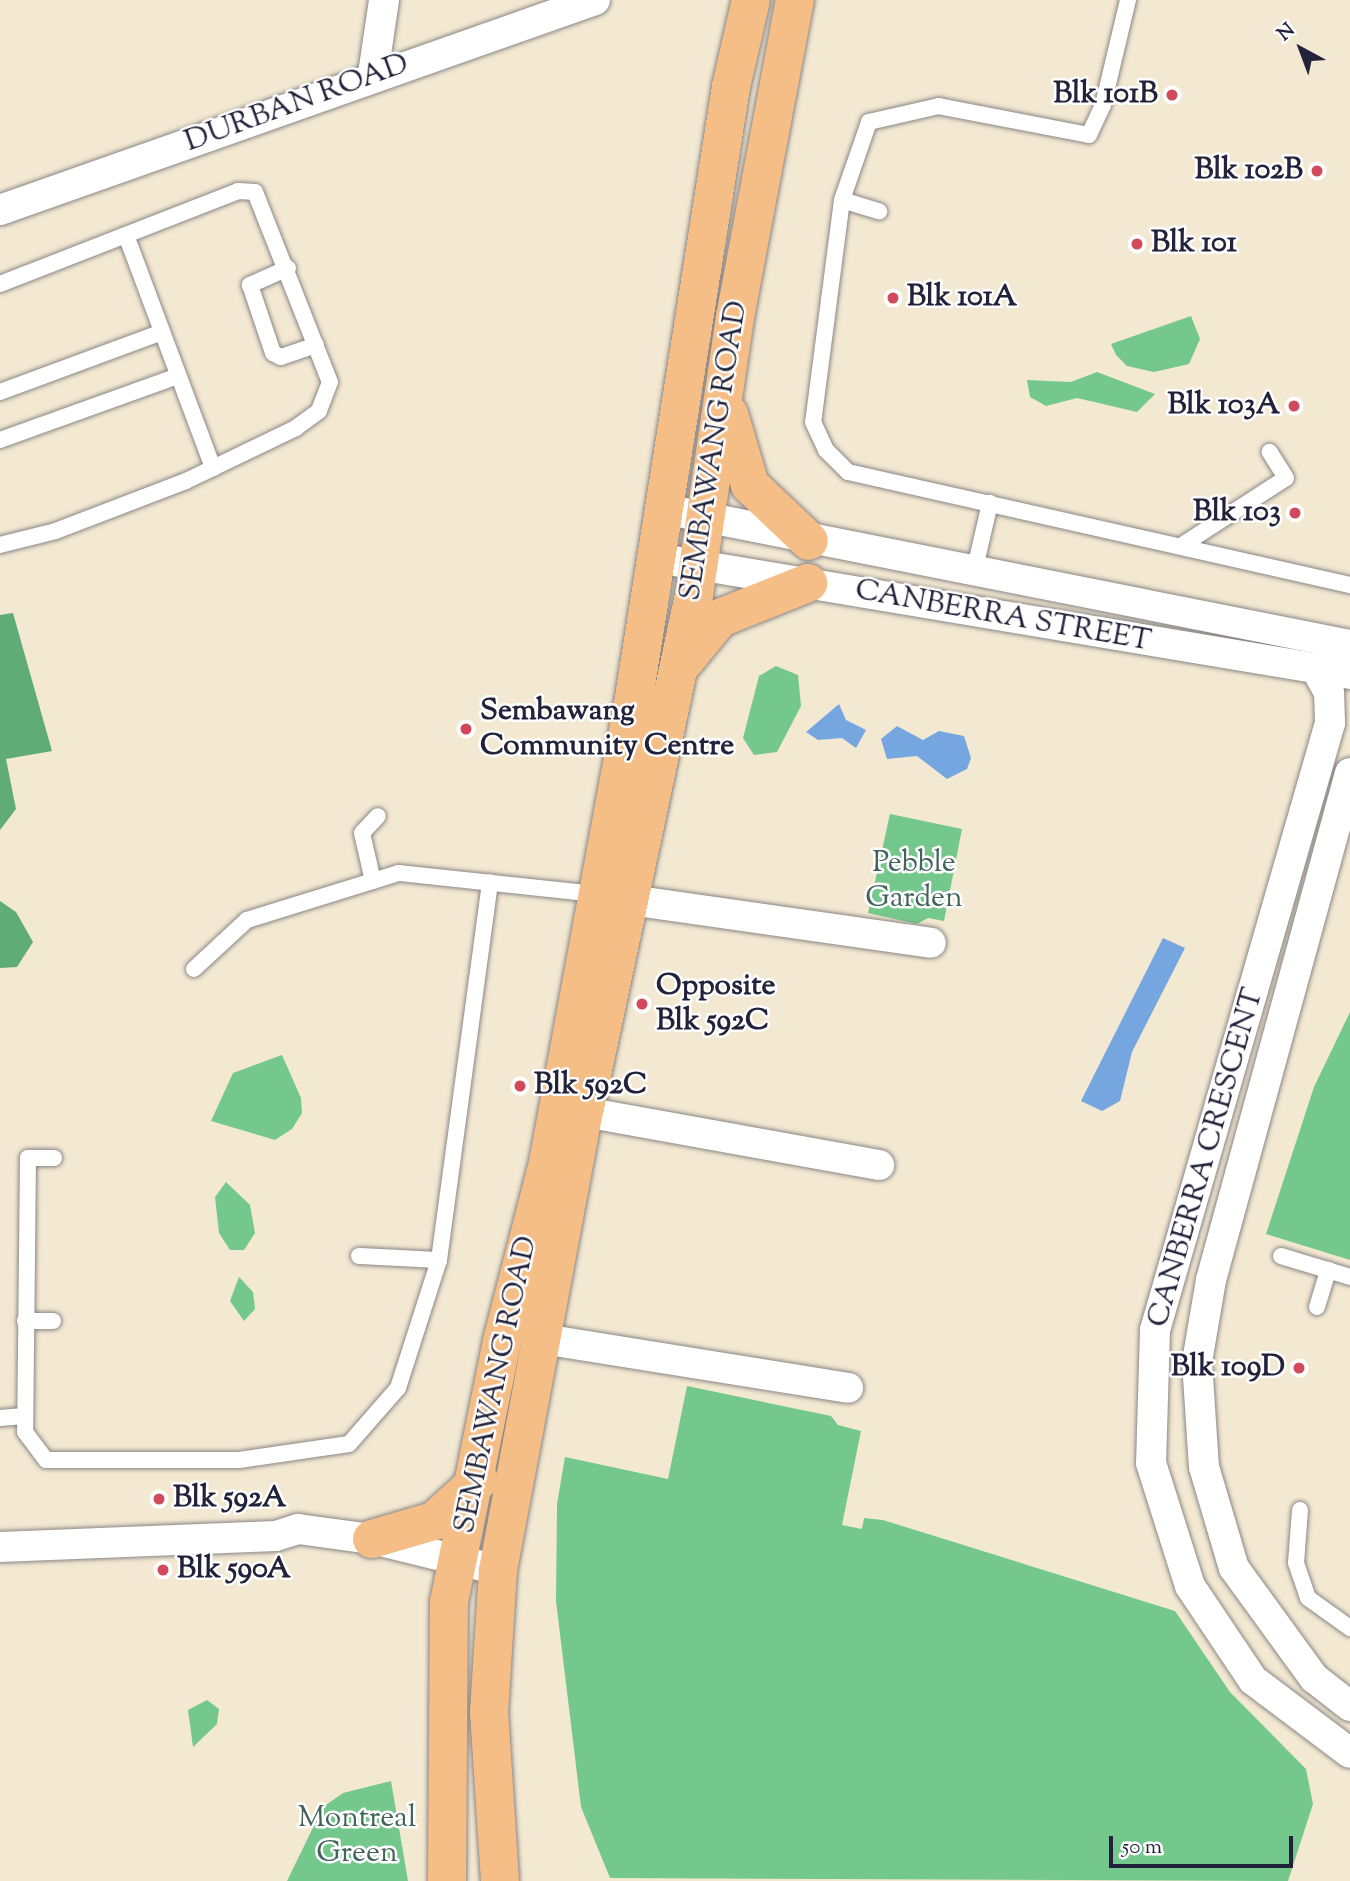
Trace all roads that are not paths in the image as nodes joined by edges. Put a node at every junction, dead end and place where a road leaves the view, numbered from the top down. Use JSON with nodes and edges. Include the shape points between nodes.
{"nodes":[{"id":1,"x":384,"y":0,"type":"edge"},
{"id":2,"x":595,"y":0,"type":"edge"},
{"id":3,"x":751,"y":0,"type":"edge"},
{"id":4,"x":794,"y":0,"type":"edge"},
{"id":5,"x":1128,"y":0,"type":"edge"},
{"id":6,"x":373,"y":74,"type":"junction"},
{"id":7,"x":842,"y":200,"type":"junction"},
{"id":8,"x":0,"y":210,"type":"edge"},
{"id":9,"x":879,"y":211,"type":"dead end"},
{"id":10,"x":126,"y":235,"type":"junction"},
{"id":11,"x":288,"y":268,"type":"junction"},
{"id":12,"x":0,"y":284,"type":"edge"},
{"id":13,"x":162,"y":332,"type":"junction"},
{"id":14,"x":316,"y":345,"type":"junction"},
{"id":15,"x":178,"y":376,"type":"junction"},
{"id":16,"x":0,"y":392,"type":"edge"},
{"id":17,"x":724,"y":392,"type":"junction"},
{"id":18,"x":0,"y":440,"type":"edge"},
{"id":19,"x":1270,"y":452,"type":"dead end"},
{"id":20,"x":213,"y":468,"type":"junction"},
{"id":21,"x":989,"y":503,"type":"junction"},
{"id":22,"x":664,"y":509,"type":"junction"},
{"id":23,"x":706,"y":519,"type":"junction"},
{"id":24,"x":809,"y":541,"type":"junction"},
{"id":25,"x":1184,"y":544,"type":"junction"},
{"id":26,"x":0,"y":545,"type":"edge"},
{"id":27,"x":656,"y":558,"type":"junction"},
{"id":28,"x":700,"y":563,"type":"junction"},
{"id":29,"x":974,"y":572,"type":"junction"},
{"id":30,"x":808,"y":583,"type":"junction"},
{"id":31,"x":1350,"y":585,"type":"edge"},
{"id":32,"x":1350,"y":645,"type":"edge"},
{"id":33,"x":679,"y":669,"type":"junction"},
{"id":34,"x":1316,"y":669,"type":"junction"},
{"id":35,"x":1350,"y":674,"type":"edge"},
{"id":36,"x":1350,"y":773,"type":"edge"},
{"id":37,"x":378,"y":816,"type":"dead end"},
{"id":38,"x":373,"y":881,"type":"junction"},
{"id":39,"x":490,"y":882,"type":"junction"},
{"id":40,"x":614,"y":897,"type":"junction"},
{"id":41,"x":931,"y":943,"type":"dead end"},
{"id":42,"x":194,"y":968,"type":"dead end"},
{"id":43,"x":584,"y":1112,"type":"junction"},
{"id":44,"x":54,"y":1158,"type":"dead end"},
{"id":45,"x":879,"y":1164,"type":"dead end"},
{"id":46,"x":359,"y":1256,"type":"dead end"},
{"id":47,"x":1281,"y":1256,"type":"dead end"},
{"id":48,"x":439,"y":1260,"type":"junction"},
{"id":49,"x":1328,"y":1270,"type":"junction"},
{"id":50,"x":1350,"y":1277,"type":"edge"},
{"id":51,"x":1317,"y":1307,"type":"dead end"},
{"id":52,"x":25,"y":1321,"type":"junction"},
{"id":53,"x":53,"y":1321,"type":"dead end"},
{"id":54,"x":542,"y":1339,"type":"junction"},
{"id":55,"x":848,"y":1388,"type":"dead end"},
{"id":56,"x":24,"y":1416,"type":"junction"},
{"id":57,"x":0,"y":1418,"type":"edge"},
{"id":58,"x":479,"y":1480,"type":"junction"},
{"id":59,"x":1300,"y":1510,"type":"dead end"},
{"id":60,"x":0,"y":1529,"type":"edge"},
{"id":61,"x":298,"y":1529,"type":"junction"},
{"id":62,"x":372,"y":1539,"type":"junction"},
{"id":63,"x":0,"y":1547,"type":"edge"},
{"id":64,"x":459,"y":1560,"type":"junction"},
{"id":65,"x":498,"y":1570,"type":"junction"},
{"id":66,"x":1350,"y":1628,"type":"edge"},
{"id":67,"x":1350,"y":1706,"type":"edge"},
{"id":68,"x":1350,"y":1753,"type":"edge"},
{"id":69,"x":447,"y":1881,"type":"edge"},
{"id":70,"x":500,"y":1881,"type":"edge"}],
"edges":[{"from":1,"to":6,"type":"street"},
{"from":2,"to":6,"type":"street","name":"DURBAN ROAD"},
{"from":3,"to":22,"type":"main road","name":"SEMBAWANG ROAD","via":[[731,88]]},
{"from":4,"to":17,"type":"main road","name":"SEMBAWANG ROAD"},
{"from":5,"to":7,"type":"lane","via":[[1103,105],[1089,135],[939,106],[869,122]]},
{"from":6,"to":8,"type":"street","name":"DURBAN ROAD"},
{"from":7,"to":9,"type":"lane"},
{"from":7,"to":21,"type":"lane","via":[[813,422],[826,450],[848,472]]},
{"from":10,"to":11,"type":"lane","via":[[246,189],[263,201]]},
{"from":10,"to":12,"type":"lane"},
{"from":10,"to":13,"type":"lane"},
{"from":11,"to":14,"type":"lane"},
{"from":11,"to":14,"type":"lane","via":[[250,285],[273,353],[281,357]]},
{"from":13,"to":15,"type":"lane"},
{"from":13,"to":16,"type":"lane"},
{"from":14,"to":20,"type":"lane","via":[[330,382],[319,411]]},
{"from":15,"to":18,"type":"lane"},
{"from":15,"to":20,"type":"lane"},
{"from":17,"to":23,"type":"main road","name":"SEMBAWANG ROAD"},
{"from":17,"to":24,"type":"main road","via":[[750,485]]},
{"from":19,"to":25,"type":"lane","via":[[1286,478]]},
{"from":20,"to":26,"type":"lane","via":[[56,531]]},
{"from":21,"to":25,"type":"lane"},
{"from":21,"to":29,"type":"lane"},
{"from":22,"to":23,"type":"street","name":"CANBERRA STREET"},
{"from":22,"to":27,"type":"main road","name":"SEMBAWANG ROAD"},
{"from":23,"to":24,"type":"street","name":"CANBERRA STREET"},
{"from":23,"to":28,"type":"main road","name":"SEMBAWANG ROAD"},
{"from":24,"to":29,"type":"street","name":"CANBERRA STREET"},
{"from":25,"to":31,"type":"lane"},
{"from":27,"to":28,"type":"street","name":"CANBERRA STREET"},
{"from":27,"to":40,"type":"main road","name":"SEMBAWANG ROAD"},
{"from":28,"to":30,"type":"street","name":"CANBERRA STREET"},
{"from":28,"to":33,"type":"main road","name":"SEMBAWANG ROAD"},
{"from":29,"to":32,"type":"street","name":"CANBERRA STREET"},
{"from":30,"to":33,"type":"main road","via":[[720,618]]},
{"from":30,"to":34,"type":"street","name":"CANBERRA STREET"},
{"from":33,"to":40,"type":"main road","name":"SEMBAWANG ROAD"},
{"from":34,"to":35,"type":"street","name":"CANBERRA STREET"},
{"from":34,"to":68,"type":"street","name":"CANBERRA CRESCENT","via":[[1329,692],[1330,723],[1155,1330],[1151,1463],[1189,1586],[1253,1680]]},
{"from":36,"to":67,"type":"street","name":"CANBERRA CRESCENT","via":[[1211,1280],[1197,1362],[1204,1467],[1234,1568],[1314,1678]]},
{"from":37,"to":38,"type":"lane","via":[[362,833]]},
{"from":38,"to":39,"type":"lane","via":[[414,870]]},
{"from":38,"to":42,"type":"lane","via":[[247,920]]},
{"from":39,"to":40,"type":"lane"},
{"from":39,"to":48,"type":"lane"},
{"from":40,"to":41,"type":"street"},
{"from":40,"to":43,"type":"main road","name":"SEMBAWANG ROAD"},
{"from":40,"to":58,"type":"main road","name":"SEMBAWANG ROAD"},
{"from":43,"to":45,"type":"street"},
{"from":43,"to":54,"type":"main road","name":"SEMBAWANG ROAD"},
{"from":44,"to":52,"type":"lane","via":[[28,1158]]},
{"from":46,"to":48,"type":"lane"},
{"from":47,"to":49,"type":"lane"},
{"from":48,"to":56,"type":"lane","via":[[398,1388],[360,1435],[336,1451],[239,1460],[62,1462],[46,1460],[32,1444]]},
{"from":49,"to":50,"type":"lane"},
{"from":49,"to":51,"type":"lane"},
{"from":52,"to":53,"type":"lane"},
{"from":52,"to":56,"type":"lane"},
{"from":54,"to":55,"type":"street","name":"SEMBAWANG ROAD"},
{"from":54,"to":65,"type":"main road","name":"SEMBAWANG ROAD"},
{"from":56,"to":57,"type":"lane"},
{"from":58,"to":62,"type":"main road","via":[[434,1521]]},
{"from":58,"to":64,"type":"main road","name":"SEMBAWANG ROAD"},
{"from":59,"to":66,"type":"lane","via":[[1296,1563],[1308,1598]]},
{"from":60,"to":61,"type":"street","via":[[245,1514],[289,1518]]},
{"from":61,"to":62,"type":"street"},
{"from":61,"to":63,"type":"street","via":[[276,1536]]},
{"from":62,"to":64,"type":"street"},
{"from":64,"to":65,"type":"street"},
{"from":64,"to":69,"type":"main road","name":"SEMBAWANG ROAD","via":[[449,1602]]},
{"from":65,"to":70,"type":"main road","name":"SEMBAWANG ROAD","via":[[489,1713]]}]}
